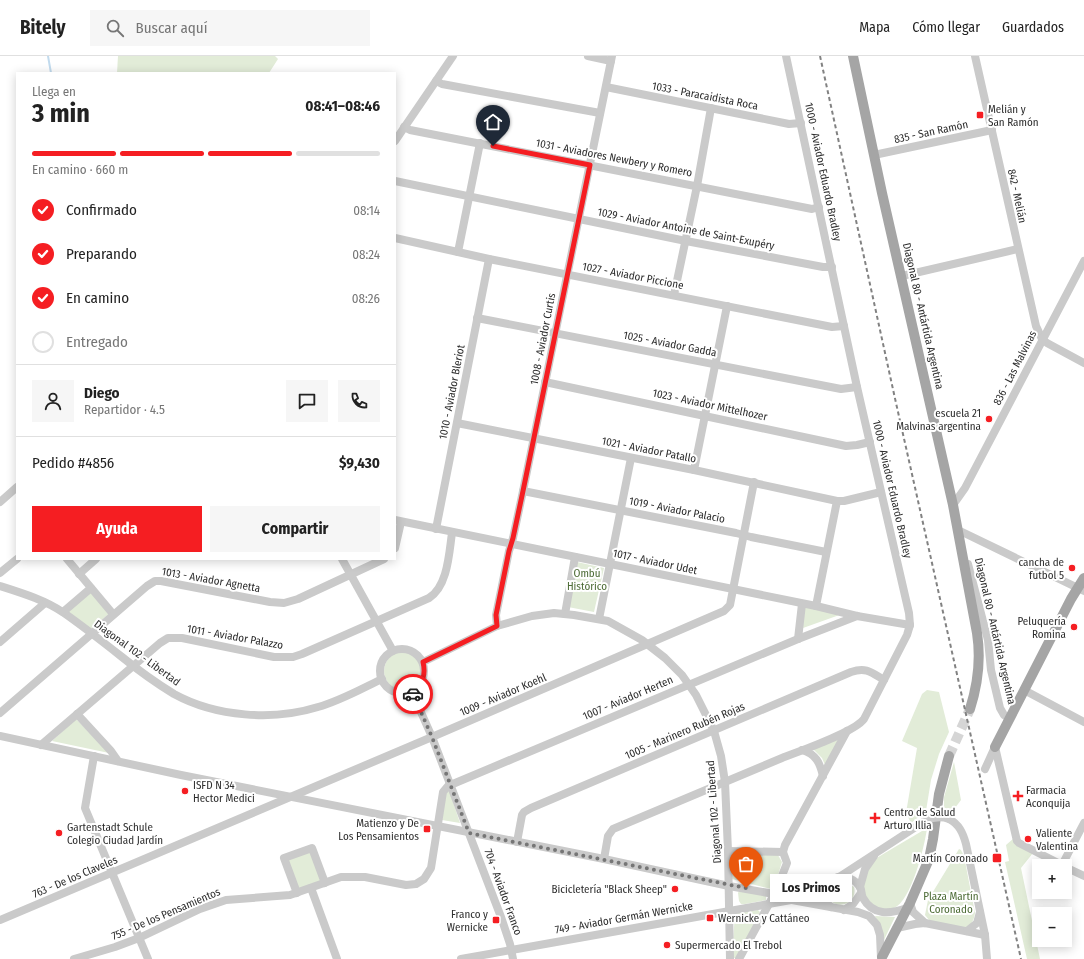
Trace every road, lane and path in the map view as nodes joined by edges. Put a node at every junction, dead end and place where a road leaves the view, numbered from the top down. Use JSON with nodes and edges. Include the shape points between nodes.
{"nodes":[{"id":1,"x":453,"y":56,"type":"edge"},
{"id":2,"x":588,"y":56,"type":"edge"},
{"id":3,"x":786,"y":56,"type":"edge"},
{"id":4,"x":853,"y":56,"type":"edge"},
{"id":5,"x":975,"y":56,"type":"edge"},
{"id":6,"x":612,"y":59,"type":"edge"},
{"id":7,"x":436,"y":81,"type":"junction"},
{"id":8,"x":606,"y":87,"type":"junction"},
{"id":9,"x":711,"y":108,"type":"junction"},
{"id":10,"x":600,"y":113,"type":"junction"},
{"id":11,"x":800,"y":123,"type":"junction"},
{"id":12,"x":404,"y":127,"type":"junction"},
{"id":13,"x":992,"y":130,"type":"junction"},
{"id":14,"x":396,"y":139,"type":"edge"},
{"id":15,"x":480,"y":143,"type":"junction"},
{"id":16,"x":874,"y":155,"type":"junction"},
{"id":17,"x":590,"y":165,"type":"junction"},
{"id":18,"x":396,"y":181,"type":"edge"},
{"id":19,"x":697,"y":186,"type":"junction"},
{"id":20,"x":468,"y":197,"type":"junction"},
{"id":21,"x":819,"y":207,"type":"junction"},
{"id":22,"x":579,"y":219,"type":"junction"},
{"id":23,"x":396,"y":238,"type":"edge"},
{"id":24,"x":686,"y":241,"type":"junction"},
{"id":25,"x":1018,"y":249,"type":"junction"},
{"id":26,"x":458,"y":252,"type":"junction"},
{"id":27,"x":489,"y":259,"type":"junction"},
{"id":28,"x":1084,"y":261,"type":"edge"},
{"id":29,"x":832,"y":266,"type":"junction"},
{"id":30,"x":567,"y":274,"type":"junction"},
{"id":31,"x":902,"y":276,"type":"junction"},
{"id":32,"x":674,"y":295,"type":"junction"},
{"id":33,"x":727,"y":306,"type":"junction"},
{"id":34,"x":477,"y":318,"type":"junction"},
{"id":35,"x":844,"y":326,"type":"junction"},
{"id":36,"x":556,"y":332,"type":"junction"},
{"id":37,"x":1042,"y":339,"type":"junction"},
{"id":38,"x":1084,"y":363,"type":"edge"},
{"id":39,"x":716,"y":364,"type":"junction"},
{"id":40,"x":545,"y":382,"type":"junction"},
{"id":41,"x":857,"y":387,"type":"junction"},
{"id":42,"x":705,"y":415,"type":"junction"},
{"id":43,"x":457,"y":423,"type":"junction"},
{"id":44,"x":534,"y":438,"type":"junction"},
{"id":45,"x":870,"y":442,"type":"junction"},
{"id":46,"x":631,"y":458,"type":"junction"},
{"id":47,"x":694,"y":470,"type":"junction"},
{"id":48,"x":754,"y":482,"type":"junction"},
{"id":49,"x":16,"y":488,"type":"edge"},
{"id":50,"x":523,"y":491,"type":"junction"},
{"id":51,"x":881,"y":492,"type":"junction"},
{"id":52,"x":837,"y":501,"type":"junction"},
{"id":53,"x":0,"y":502,"type":"edge"},
{"id":54,"x":953,"y":506,"type":"junction"},
{"id":55,"x":620,"y":510,"type":"junction"},
{"id":56,"x":398,"y":521,"type":"edge"},
{"id":57,"x":436,"y":529,"type":"junction"},
{"id":58,"x":452,"y":532,"type":"junction"},
{"id":59,"x":744,"y":535,"type":"junction"},
{"id":60,"x":958,"y":535,"type":"junction"},
{"id":61,"x":396,"y":539,"type":"edge"},
{"id":62,"x":511,"y":544,"type":"junction"},
{"id":63,"x":826,"y":552,"type":"junction"},
{"id":64,"x":575,"y":557,"type":"junction"},
{"id":65,"x":16,"y":560,"type":"edge"},
{"id":66,"x":68,"y":560,"type":"edge"},
{"id":67,"x":95,"y":560,"type":"edge"},
{"id":68,"x":343,"y":560,"type":"edge"},
{"id":69,"x":382,"y":560,"type":"edge"},
{"id":70,"x":610,"y":564,"type":"junction"},
{"id":71,"x":0,"y":573,"type":"edge"},
{"id":72,"x":79,"y":574,"type":"junction"},
{"id":73,"x":351,"y":575,"type":"junction"},
{"id":74,"x":1084,"y":578,"type":"edge"},
{"id":75,"x":0,"y":586,"type":"edge"},
{"id":76,"x":91,"y":588,"type":"junction"},
{"id":77,"x":1081,"y":589,"type":"edge"},
{"id":78,"x":733,"y":590,"type":"junction"},
{"id":79,"x":45,"y":603,"type":"junction"},
{"id":80,"x":802,"y":604,"type":"junction"},
{"id":81,"x":816,"y":606,"type":"junction"},
{"id":82,"x":63,"y":612,"type":"junction"},
{"id":83,"x":113,"y":614,"type":"junction"},
{"id":84,"x":565,"y":614,"type":"junction"},
{"id":85,"x":857,"y":616,"type":"junction"},
{"id":86,"x":600,"y":619,"type":"junction"},
{"id":87,"x":377,"y":621,"type":"junction"},
{"id":88,"x":910,"y":625,"type":"junction"},
{"id":89,"x":497,"y":626,"type":"junction"},
{"id":90,"x":91,"y":633,"type":"junction"},
{"id":91,"x":798,"y":639,"type":"junction"},
{"id":92,"x":0,"y":642,"type":"edge"},
{"id":93,"x":648,"y":644,"type":"junction"},
{"id":94,"x":393,"y":651,"type":"junction"},
{"id":95,"x":423,"y":662,"type":"junction"},
{"id":96,"x":133,"y":666,"type":"junction"},
{"id":97,"x":382,"y":679,"type":"junction"},
{"id":98,"x":884,"y":680,"type":"junction"},
{"id":99,"x":689,"y":685,"type":"junction"},
{"id":100,"x":1024,"y":690,"type":"junction"},
{"id":101,"x":412,"y":692,"type":"junction"},
{"id":102,"x":970,"y":709,"type":"tunnel mouth"},
{"id":103,"x":0,"y":712,"type":"edge"},
{"id":104,"x":77,"y":714,"type":"junction"},
{"id":105,"x":1009,"y":718,"type":"junction"},
{"id":106,"x":1084,"y":722,"type":"edge"},
{"id":107,"x":714,"y":730,"type":"junction"},
{"id":108,"x":847,"y":731,"type":"junction"},
{"id":109,"x":0,"y":736,"type":"edge"},
{"id":110,"x":432,"y":737,"type":"junction"},
{"id":111,"x":41,"y":746,"type":"junction"},
{"id":112,"x":994,"y":747,"type":"junction"},
{"id":113,"x":802,"y":750,"type":"junction"},
{"id":114,"x":94,"y":756,"type":"junction"},
{"id":115,"x":949,"y":756,"type":"tunnel mouth"},
{"id":116,"x":118,"y":761,"type":"junction"},
{"id":117,"x":985,"y":769,"type":"dead end"},
{"id":118,"x":824,"y":776,"type":"junction"},
{"id":119,"x":725,"y":782,"type":"junction"},
{"id":120,"x":450,"y":785,"type":"junction"},
{"id":121,"x":291,"y":797,"type":"junction"},
{"id":122,"x":1084,"y":823,"type":"edge"},
{"id":123,"x":438,"y":827,"type":"junction"},
{"id":124,"x":469,"y":833,"type":"junction"},
{"id":125,"x":517,"y":842,"type":"junction"},
{"id":126,"x":728,"y":851,"type":"junction"},
{"id":127,"x":879,"y":851,"type":"junction"},
{"id":128,"x":784,"y":852,"type":"junction"},
{"id":129,"x":604,"y":859,"type":"junction"},
{"id":130,"x":1050,"y":859,"type":"edge"},
{"id":131,"x":1067,"y":859,"type":"edge"},
{"id":132,"x":1072,"y":870,"type":"edge"},
{"id":133,"x":112,"y":873,"type":"junction"},
{"id":134,"x":1084,"y":876,"type":"edge"},
{"id":135,"x":838,"y":877,"type":"junction"},
{"id":136,"x":325,"y":882,"type":"junction"},
{"id":137,"x":826,"y":885,"type":"junction"},
{"id":138,"x":729,"y":886,"type":"junction"},
{"id":139,"x":311,"y":888,"type":"junction"},
{"id":140,"x":861,"y":890,"type":"junction"},
{"id":141,"x":297,"y":893,"type":"junction"},
{"id":142,"x":774,"y":894,"type":"junction"},
{"id":143,"x":794,"y":900,"type":"junction"},
{"id":144,"x":768,"y":904,"type":"junction"},
{"id":145,"x":908,"y":906,"type":"junction"},
{"id":146,"x":831,"y":907,"type":"junction"},
{"id":147,"x":730,"y":910,"type":"junction"},
{"id":148,"x":844,"y":910,"type":"junction"},
{"id":149,"x":980,"y":911,"type":"junction"},
{"id":150,"x":0,"y":920,"type":"edge"},
{"id":151,"x":925,"y":923,"type":"junction"},
{"id":152,"x":897,"y":928,"type":"junction"},
{"id":153,"x":967,"y":931,"type":"junction"},
{"id":154,"x":986,"y":935,"type":"junction"},
{"id":155,"x":139,"y":938,"type":"junction"},
{"id":156,"x":512,"y":950,"type":"junction"},
{"id":157,"x":881,"y":958,"type":"edge"},
{"id":158,"x":74,"y":959,"type":"edge"},
{"id":159,"x":148,"y":959,"type":"edge"},
{"id":160,"x":337,"y":959,"type":"edge"},
{"id":161,"x":461,"y":959,"type":"edge"},
{"id":162,"x":513,"y":959,"type":"edge"},
{"id":163,"x":730,"y":959,"type":"edge"},
{"id":164,"x":739,"y":959,"type":"edge"},
{"id":165,"x":987,"y":959,"type":"edge"}],
"edges":[{"from":1,"to":7,"type":"street"},
{"from":2,"to":6,"type":"street"},
{"from":3,"to":11,"type":"street","name":"1000 - Aviador Eduardo Bradley"},
{"from":4,"to":16,"type":"main road","name":"Diagonal 80 - Antártida Argentina"},
{"from":5,"to":13,"type":"street","name":"842 - Melián"},
{"from":6,"to":8,"type":"street","name":"1008 - Aviador Curtis"},
{"from":7,"to":10,"type":"street"},
{"from":7,"to":12,"type":"street"},
{"from":8,"to":9,"type":"street","name":"1033 - Paracaidista Roca"},
{"from":8,"to":10,"type":"street","name":"1008 - Aviador Curtis"},
{"from":9,"to":11,"type":"street","name":"1033 - Paracaidista Roca","via":[[789,124]]},
{"from":9,"to":19,"type":"street"},
{"from":10,"to":17,"type":"street","name":"1008 - Aviador Curtis"},
{"from":11,"to":21,"type":"street","name":"1000 - Aviador Eduardo Bradley"},
{"from":12,"to":14,"type":"street"},
{"from":12,"to":15,"type":"street","name":"1031 - Aviadores Newbery y Romero"},
{"from":13,"to":16,"type":"street","name":"835 - San Ramón"},
{"from":13,"to":25,"type":"street","name":"842 - Melián"},
{"from":15,"to":17,"type":"street","name":"1031 - Aviadores Newbery y Romero"},
{"from":15,"to":20,"type":"street"},
{"from":16,"to":31,"type":"main road","name":"Diagonal 80 - Antártida Argentina"},
{"from":17,"to":19,"type":"street","name":"1031 - Aviadores Newbery y Romero"},
{"from":17,"to":22,"type":"street","name":"1008 - Aviador Curtis"},
{"from":18,"to":20,"type":"street","name":"1029 - Aviador Antoine de Saint-Exupéry"},
{"from":19,"to":21,"type":"street","name":"1031 - Aviadores Newbery y Romero","via":[[812,209]]},
{"from":19,"to":24,"type":"street"},
{"from":20,"to":22,"type":"street","name":"1029 - Aviador Antoine de Saint-Exupéry"},
{"from":20,"to":26,"type":"street"},
{"from":21,"to":29,"type":"street","name":"1000 - Aviador Eduardo Bradley"},
{"from":22,"to":24,"type":"street","name":"1029 - Aviador Antoine de Saint-Exupéry"},
{"from":22,"to":30,"type":"street","name":"1008 - Aviador Curtis"},
{"from":23,"to":26,"type":"street","name":"1027 - Aviador Piccione"},
{"from":24,"to":29,"type":"street","name":"1029 - Aviador Antoine de Saint-Exupéry","via":[[823,267]]},
{"from":24,"to":32,"type":"street"},
{"from":25,"to":31,"type":"street"},
{"from":25,"to":37,"type":"street","name":"842 - Melián","via":[[1036,326]]},
{"from":26,"to":27,"type":"street","name":"1027 - Aviador Piccione"},
{"from":27,"to":30,"type":"street","name":"1027 - Aviador Piccione"},
{"from":27,"to":34,"type":"street","name":"1010 - Aviador Bleriot"},
{"from":28,"to":37,"type":"street","name":"836 - Las Malvinas"},
{"from":29,"to":35,"type":"street","name":"1000 - Aviador Eduardo Bradley"},
{"from":30,"to":32,"type":"street","name":"1027 - Aviador Piccione"},
{"from":30,"to":36,"type":"street","name":"1008 - Aviador Curtis"},
{"from":31,"to":54,"type":"main road","name":"Diagonal 80 - Antártida Argentina"},
{"from":32,"to":33,"type":"street","name":"1027 - Aviador Piccione"},
{"from":33,"to":35,"type":"street","name":"1027 - Aviador Piccione","via":[[832,327]]},
{"from":33,"to":39,"type":"street"},
{"from":34,"to":36,"type":"street","name":"1025 - Aviador Gadda"},
{"from":34,"to":43,"type":"street","name":"1010 - Aviador Bleriot"},
{"from":35,"to":41,"type":"street","name":"1000 - Aviador Eduardo Bradley"},
{"from":36,"to":39,"type":"street","name":"1025 - Aviador Gadda"},
{"from":36,"to":40,"type":"street","name":"1008 - Aviador Curtis"},
{"from":37,"to":38,"type":"street"},
{"from":37,"to":54,"type":"street","name":"836 - Las Malvinas","via":[[965,488]]},
{"from":39,"to":41,"type":"street","name":"1025 - Aviador Gadda","via":[[841,389]]},
{"from":39,"to":42,"type":"street"},
{"from":40,"to":42,"type":"street","name":"1023 - Aviador Mittelhozer"},
{"from":40,"to":44,"type":"street","name":"1008 - Aviador Curtis"},
{"from":41,"to":45,"type":"street","name":"1000 - Aviador Eduardo Bradley"},
{"from":42,"to":45,"type":"street","name":"1023 - Aviador Mittelhozer","via":[[846,446]]},
{"from":42,"to":47,"type":"street"},
{"from":43,"to":44,"type":"street","name":"1021 - Aviador Patallo"},
{"from":43,"to":57,"type":"street","name":"1010 - Aviador Bleriot"},
{"from":44,"to":46,"type":"street","name":"1021 - Aviador Patallo"},
{"from":44,"to":50,"type":"street","name":"1008 - Aviador Curtis"},
{"from":45,"to":51,"type":"street","name":"1000 - Aviador Eduardo Bradley"},
{"from":46,"to":47,"type":"street","name":"1021 - Aviador Patallo"},
{"from":46,"to":55,"type":"street"},
{"from":47,"to":48,"type":"street","name":"1021 - Aviador Patallo"},
{"from":48,"to":52,"type":"street","name":"1021 - Aviador Patallo"},
{"from":48,"to":59,"type":"street"},
{"from":49,"to":53,"type":"street"},
{"from":50,"to":55,"type":"street","name":"1019 - Aviador Palacio"},
{"from":50,"to":62,"type":"street","name":"1008 - Aviador Curtis"},
{"from":51,"to":52,"type":"street"},
{"from":51,"to":88,"type":"street","name":"1000 - Aviador Eduardo Bradley"},
{"from":52,"to":63,"type":"street"},
{"from":54,"to":60,"type":"main road","name":"Diagonal 80 - Antártida Argentina"},
{"from":55,"to":59,"type":"street","name":"1019 - Aviador Palacio"},
{"from":55,"to":70,"type":"street"},
{"from":56,"to":57,"type":"street","name":"1017 - Aviador Udet"},
{"from":56,"to":61,"type":"street"},
{"from":57,"to":58,"type":"street","name":"1017 - Aviador Udet"},
{"from":58,"to":62,"type":"street","name":"1017 - Aviador Udet"},
{"from":58,"to":87,"type":"street","name":"1011 - Aviador Palazzo","via":[[444,580],[439,590],[429,598]]},
{"from":59,"to":63,"type":"street","name":"1019 - Aviador Palacio"},
{"from":59,"to":78,"type":"street"},
{"from":60,"to":77,"type":"street"},
{"from":60,"to":102,"type":"main road","via":[[980,647],[977,684]]},
{"from":60,"to":105,"type":"street","name":"Diagonal 80 - Antártida Argentina","via":[[986,634],[1000,708]]},
{"from":62,"to":64,"type":"street","name":"1017 - Aviador Udet"},
{"from":62,"to":89,"type":"street","name":"1008 - Aviador Curtis","via":[[496,615]]},
{"from":63,"to":81,"type":"street"},
{"from":64,"to":70,"type":"street","name":"1017 - Aviador Udet"},
{"from":64,"to":84,"type":"street"},
{"from":65,"to":71,"type":"street"},
{"from":66,"to":72,"type":"street"},
{"from":67,"to":72,"type":"street"},
{"from":68,"to":73,"type":"street"},
{"from":69,"to":73,"type":"street","name":"1013 - Aviador Agnetta"},
{"from":70,"to":78,"type":"street","name":"1017 - Aviador Udet"},
{"from":70,"to":86,"type":"street"},
{"from":72,"to":76,"type":"street"},
{"from":73,"to":83,"type":"street","name":"1013 - Aviador Agnetta","via":[[284,603],[156,581]]},
{"from":73,"to":87,"type":"street"},
{"from":74,"to":77,"type":"main road"},
{"from":75,"to":79,"type":"street","name":"Diagonal 102 - Libertad"},
{"from":76,"to":82,"type":"street"},
{"from":76,"to":83,"type":"street"},
{"from":77,"to":100,"type":"main road"},
{"from":78,"to":80,"type":"street","name":"1017 - Aviador Udet"},
{"from":78,"to":93,"type":"street","name":"1009 - Aviador Koehl","via":[[730,605],[724,611]]},
{"from":79,"to":82,"type":"street","name":"Diagonal 102 - Libertad"},
{"from":79,"to":92,"type":"street"},
{"from":80,"to":81,"type":"street","name":"1017 - Aviador Udet"},
{"from":80,"to":91,"type":"street"},
{"from":81,"to":85,"type":"street","name":"1017 - Aviador Udet"},
{"from":82,"to":90,"type":"street","name":"Diagonal 102 - Libertad"},
{"from":83,"to":90,"type":"street","name":"1013 - Aviador Agnetta"},
{"from":84,"to":86,"type":"street","name":"Diagonal 102 - Libertad"},
{"from":84,"to":89,"type":"street","name":"Diagonal 102 - Libertad","via":[[532,616]]},
{"from":85,"to":88,"type":"street","name":"1017 - Aviador Udet"},
{"from":85,"to":91,"type":"street","name":"1007 - Aviador Herten"},
{"from":86,"to":93,"type":"street","name":"Diagonal 102 - Libertad"},
{"from":87,"to":94,"type":"street"},
{"from":87,"to":96,"type":"street","name":"1011 - Aviador Palazzo","via":[[302,654],[289,657],[274,657],[171,638],[160,643]]},
{"from":88,"to":98,"type":"street","name":"1000 - Aviador Eduardo Bradley"},
{"from":89,"to":95,"type":"street","name":"Diagonal 102 - Libertad"},
{"from":90,"to":96,"type":"street","name":"Diagonal 102 - Libertad"},
{"from":90,"to":103,"type":"street","name":"1013 - Aviador Agnetta"},
{"from":91,"to":99,"type":"street","name":"1007 - Aviador Herten"},
{"from":93,"to":99,"type":"street","name":"Diagonal 102 - Libertad","via":[[675,667]]},
{"from":93,"to":110,"type":"street","name":"1009 - Aviador Koehl"},
{"from":94,"to":95,"type":"street","via":[[407,649],[419,656]]},
{"from":94,"to":97,"type":"street","via":[[383,660]]},
{"from":95,"to":101,"type":"street","via":[[425,669],[422,682]]},
{"from":96,"to":97,"type":"street","name":"Diagonal 102 - Libertad","via":[[182,698],[221,711],[247,714],[291,714],[311,709]]},
{"from":96,"to":104,"type":"street","name":"1011 - Aviador Palazzo"},
{"from":97,"to":101,"type":"street","via":[[391,691],[405,694]]},
{"from":98,"to":107,"type":"street","name":"1005 - Marinero Rubén Rojas","via":[[869,671],[856,671]]},
{"from":98,"to":108,"type":"street","name":"1000 - Aviador Eduardo Bradley","via":[[864,719]]},
{"from":99,"to":107,"type":"street","name":"Diagonal 102 - Libertad"},
{"from":99,"to":120,"type":"street","name":"1007 - Aviador Herten"},
{"from":100,"to":105,"type":"main road"},
{"from":100,"to":106,"type":"street"},
{"from":101,"to":110,"type":"street","name":"704 - Aviador Franco"},
{"from":104,"to":111,"type":"street","name":"1011 - Aviador Palazzo"},
{"from":104,"to":116,"type":"street"},
{"from":105,"to":112,"type":"main road"},
{"from":107,"to":119,"type":"street","name":"Diagonal 102 - Libertad"},
{"from":107,"to":125,"type":"street","name":"1005 - Marinero Rubén Rojas","via":[[526,811],[522,815]]},
{"from":108,"to":113,"type":"street"},
{"from":108,"to":118,"type":"street","name":"1000 - Aviador Eduardo Bradley"},
{"from":109,"to":111,"type":"street"},
{"from":110,"to":120,"type":"street","name":"704 - Aviador Franco"},
{"from":110,"to":121,"type":"street","name":"1009 - Aviador Koehl"},
{"from":111,"to":114,"type":"street"},
{"from":112,"to":117,"type":"street"},
{"from":112,"to":130,"type":"street","via":[[1015,836],[1019,843]]},
{"from":113,"to":118,"type":"street","via":[[816,758]]},
{"from":113,"to":119,"type":"street"},
{"from":114,"to":116,"type":"street"},
{"from":114,"to":133,"type":"street","via":[[85,808]]},
{"from":115,"to":145,"type":"main road","via":[[939,794],[929,859]]},
{"from":116,"to":121,"type":"street"},
{"from":118,"to":128,"type":"street","name":"1000 - Aviador Eduardo Bradley","via":[[785,845]]},
{"from":119,"to":126,"type":"street","name":"Diagonal 102 - Libertad"},
{"from":119,"to":129,"type":"street","via":[[613,829],[608,836]]},
{"from":120,"to":123,"type":"street","via":[[443,792]]},
{"from":120,"to":124,"type":"street","name":"704 - Aviador Franco"},
{"from":121,"to":123,"type":"street"},
{"from":121,"to":133,"type":"street","name":"763 - De los Claveles"},
{"from":122,"to":131,"type":"street"},
{"from":123,"to":124,"type":"street"},
{"from":123,"to":136,"type":"street","name":"755 - De los Pensamientos","via":[[431,868],[424,879],[416,884],[406,885],[350,876],[341,876]]},
{"from":124,"to":125,"type":"street"},
{"from":124,"to":156,"type":"street","name":"704 - Aviador Franco"},
{"from":125,"to":129,"type":"street"},
{"from":126,"to":128,"type":"street"},
{"from":126,"to":138,"type":"street","name":"Diagonal 102 - Libertad"},
{"from":127,"to":135,"type":"street"},
{"from":127,"to":140,"type":"street","via":[[868,864],[862,877]]},
{"from":127,"to":149,"type":"street","bridge":true,"via":[[925,821],[940,816],[950,819],[963,833]]},
{"from":128,"to":142,"type":"street","name":"1000 - Aviador Eduardo Bradley","via":[[787,863]]},
{"from":129,"to":138,"type":"street"},
{"from":132,"to":134,"type":"street"},
{"from":133,"to":150,"type":"street","name":"763 - De los Claveles"},
{"from":133,"to":155,"type":"street"},
{"from":135,"to":137,"type":"street"},
{"from":135,"to":140,"type":"street","via":[[851,879]]},
{"from":136,"to":139,"type":"street","name":"755 - De los Pensamientos"},
{"from":136,"to":141,"type":"street","via":[[312,848],[284,858]]},
{"from":137,"to":143,"type":"street","via":[[812,894]]},
{"from":137,"to":146,"type":"street","via":[[824,898]]},
{"from":138,"to":142,"type":"street"},
{"from":138,"to":147,"type":"street","name":"Diagonal 102 - Libertad"},
{"from":139,"to":141,"type":"street","name":"755 - De los Pensamientos"},
{"from":139,"to":160,"type":"street"},
{"from":140,"to":145,"type":"street","via":[[867,903],[879,912],[889,913]]},
{"from":140,"to":148,"type":"street","via":[[853,904]]},
{"from":141,"to":155,"type":"street","name":"755 - De los Pensamientos","via":[[219,902]]},
{"from":142,"to":143,"type":"street"},
{"from":142,"to":144,"type":"street","name":"1000 - Aviador Eduardo Bradley"},
{"from":143,"to":144,"type":"street","name":"749 - Aviador Germán Wernicke"},
{"from":143,"to":146,"type":"street"},
{"from":144,"to":147,"type":"street","name":"749 - Aviador Germán Wernicke"},
{"from":144,"to":164,"type":"street","name":"1000 - Aviador Eduardo Bradley"},
{"from":145,"to":151,"type":"street"},
{"from":145,"to":152,"type":"main road"},
{"from":146,"to":148,"type":"street"},
{"from":147,"to":156,"type":"street","name":"749 - Aviador Germán Wernicke"},
{"from":147,"to":163,"type":"street","name":"Diagonal 102 - Libertad"},
{"from":148,"to":157,"type":"street","via":[[869,916],[875,921],[879,929]]},
{"from":149,"to":153,"type":"street","via":[[977,924]]},
{"from":149,"to":154,"type":"street"},
{"from":151,"to":152,"type":"street"},
{"from":151,"to":153,"type":"street"},
{"from":152,"to":157,"type":"main road"},
{"from":153,"to":154,"type":"street"},
{"from":154,"to":165,"type":"street"},
{"from":155,"to":158,"type":"street","name":"755 - De los Pensamientos"},
{"from":155,"to":159,"type":"street"},
{"from":156,"to":161,"type":"street","name":"749 - Aviador Germán Wernicke"},
{"from":156,"to":162,"type":"street","name":"704 - Aviador Franco"}]}
